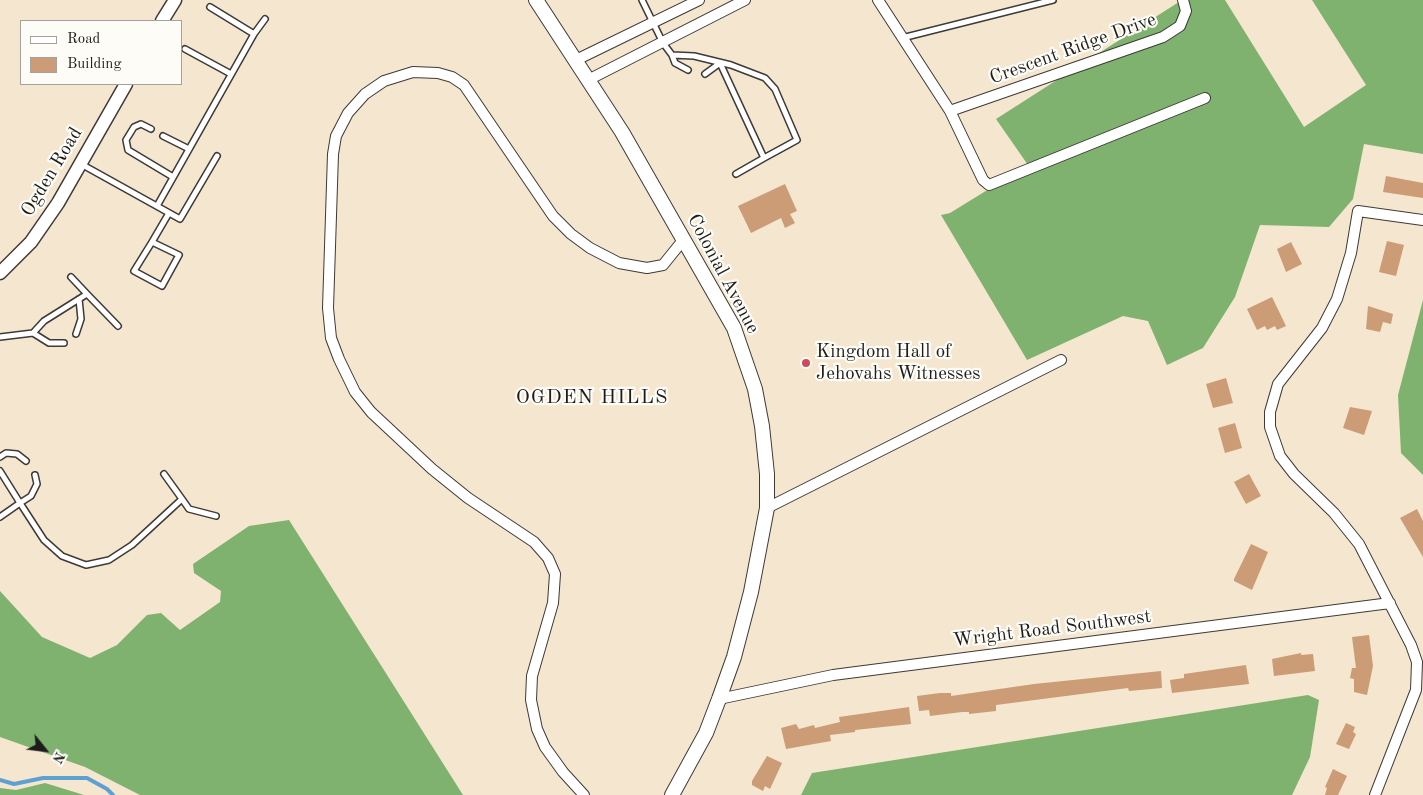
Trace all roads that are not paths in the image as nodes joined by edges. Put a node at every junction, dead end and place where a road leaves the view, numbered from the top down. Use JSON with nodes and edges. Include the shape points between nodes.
{"nodes":[{"id":1,"x":175,"y":0,"type":"edge"},
{"id":2,"x":536,"y":0,"type":"edge"},
{"id":3,"x":642,"y":0,"type":"edge"},
{"id":4,"x":699,"y":0,"type":"edge"},
{"id":5,"x":745,"y":0,"type":"edge"},
{"id":6,"x":878,"y":0,"type":"edge"},
{"id":7,"x":1053,"y":0,"type":"edge"},
{"id":8,"x":1183,"y":0,"type":"edge"},
{"id":9,"x":210,"y":7,"type":"dead end"},
{"id":10,"x":265,"y":19,"type":"dead end"},
{"id":11,"x":163,"y":20,"type":"edge"},
{"id":12,"x":654,"y":22,"type":"junction"},
{"id":13,"x":254,"y":34,"type":"junction"},
{"id":14,"x":902,"y":38,"type":"junction"},
{"id":15,"x":663,"y":43,"type":"junction"},
{"id":16,"x":185,"y":49,"type":"dead end"},
{"id":17,"x":672,"y":55,"type":"junction"},
{"id":18,"x":576,"y":60,"type":"junction"},
{"id":19,"x":720,"y":63,"type":"junction"},
{"id":20,"x":688,"y":70,"type":"dead end"},
{"id":21,"x":231,"y":74,"type":"junction"},
{"id":22,"x":705,"y":74,"type":"dead end"},
{"id":23,"x":588,"y":80,"type":"junction"},
{"id":24,"x":125,"y":85,"type":"edge"},
{"id":25,"x":1206,"y":98,"type":"dead end"},
{"id":26,"x":950,"y":111,"type":"junction"},
{"id":27,"x":151,"y":129,"type":"dead end"},
{"id":28,"x":163,"y":136,"type":"dead end"},
{"id":29,"x":189,"y":149,"type":"junction"},
{"id":30,"x":217,"y":156,"type":"dead end"},
{"id":31,"x":764,"y":158,"type":"junction"},
{"id":32,"x":81,"y":163,"type":"junction"},
{"id":33,"x":736,"y":174,"type":"dead end"},
{"id":34,"x":173,"y":177,"type":"junction"},
{"id":35,"x":157,"y":206,"type":"junction"},
{"id":36,"x":170,"y":213,"type":"junction"},
{"id":37,"x":1423,"y":220,"type":"edge"},
{"id":38,"x":684,"y":239,"type":"junction"},
{"id":39,"x":152,"y":242,"type":"junction"},
{"id":40,"x":0,"y":273,"type":"edge"},
{"id":41,"x":71,"y":277,"type":"dead end"},
{"id":42,"x":87,"y":294,"type":"junction"},
{"id":43,"x":79,"y":299,"type":"junction"},
{"id":44,"x":118,"y":326,"type":"dead end"},
{"id":45,"x":33,"y":333,"type":"junction"},
{"id":46,"x":76,"y":334,"type":"dead end"},
{"id":47,"x":0,"y":337,"type":"edge"},
{"id":48,"x":64,"y":343,"type":"dead end"},
{"id":49,"x":1061,"y":360,"type":"dead end"},
{"id":50,"x":0,"y":457,"type":"edge"},
{"id":51,"x":26,"y":461,"type":"dead end"},
{"id":52,"x":0,"y":471,"type":"edge"},
{"id":53,"x":164,"y":474,"type":"dead end"},
{"id":54,"x":35,"y":475,"type":"dead end"},
{"id":55,"x":182,"y":499,"type":"junction"},
{"id":56,"x":20,"y":503,"type":"junction"},
{"id":57,"x":767,"y":508,"type":"junction"},
{"id":58,"x":216,"y":516,"type":"dead end"},
{"id":59,"x":0,"y":517,"type":"edge"},
{"id":60,"x":1390,"y":604,"type":"junction"},
{"id":61,"x":719,"y":699,"type":"junction"},
{"id":62,"x":584,"y":795,"type":"edge"},
{"id":63,"x":672,"y":795,"type":"edge"},
{"id":64,"x":1375,"y":795,"type":"edge"}],
"edges":[{"from":1,"to":11,"type":"street"},
{"from":2,"to":18,"type":"main road","name":"Colonial Avenue"},
{"from":3,"to":12,"type":"lane"},
{"from":4,"to":12,"type":"street"},
{"from":5,"to":15,"type":"street"},
{"from":6,"to":14,"type":"street"},
{"from":7,"to":14,"type":"lane"},
{"from":8,"to":26,"type":"street","name":"Crescent Ridge Drive","via":[[1186,11],[1180,26],[1163,38]]},
{"from":9,"to":13,"type":"lane"},
{"from":10,"to":13,"type":"lane"},
{"from":12,"to":15,"type":"lane"},
{"from":12,"to":18,"type":"street"},
{"from":13,"to":21,"type":"lane"},
{"from":14,"to":26,"type":"street"},
{"from":15,"to":17,"type":"lane"},
{"from":15,"to":23,"type":"street"},
{"from":16,"to":21,"type":"lane"},
{"from":17,"to":19,"type":"lane","via":[[694,56]]},
{"from":17,"to":20,"type":"lane","via":[[675,63]]},
{"from":18,"to":23,"type":"main road","name":"Colonial Avenue"},
{"from":19,"to":22,"type":"lane"},
{"from":19,"to":31,"type":"lane"},
{"from":19,"to":31,"type":"lane","via":[[765,78],[775,88],[797,140]]},
{"from":21,"to":29,"type":"lane"},
{"from":23,"to":38,"type":"main road","name":"Colonial Avenue"},
{"from":24,"to":32,"type":"street","name":"Ogden Road"},
{"from":25,"to":26,"type":"street","via":[[989,185],[983,180]]},
{"from":27,"to":34,"type":"lane","via":[[141,124],[134,127],[126,140],[128,150]]},
{"from":28,"to":29,"type":"lane"},
{"from":29,"to":34,"type":"lane"},
{"from":30,"to":36,"type":"lane","via":[[180,219]]},
{"from":31,"to":33,"type":"lane"},
{"from":32,"to":35,"type":"lane"},
{"from":32,"to":40,"type":"street","name":"Ogden Road","via":[[31,242]]},
{"from":34,"to":35,"type":"lane"},
{"from":35,"to":36,"type":"lane"},
{"from":36,"to":39,"type":"lane"},
{"from":37,"to":60,"type":"street","via":[[1358,211],[1352,253],[1337,299],[1322,328],[1278,384],[1270,412],[1275,445],[1285,463],[1352,535]]},
{"from":38,"to":57,"type":"main road","name":"Colonial Avenue","via":[[734,328],[755,389],[763,436]]},
{"from":38,"to":62,"type":"street","via":[[663,265],[648,268],[619,264],[590,248],[553,216],[464,85],[438,72],[413,72],[384,81],[365,94],[348,113],[336,136],[328,308],[331,338],[356,392],[371,412],[432,469],[468,498],[534,542],[548,558],[555,574],[552,603],[532,676],[531,700],[537,729],[545,746]]},
{"from":39,"to":39,"type":"lane","via":[[179,255],[162,286],[134,271]]},
{"from":41,"to":42,"type":"lane"},
{"from":42,"to":43,"type":"lane"},
{"from":42,"to":44,"type":"lane"},
{"from":43,"to":45,"type":"lane","via":[[44,321]]},
{"from":43,"to":46,"type":"lane","via":[[81,318]]},
{"from":45,"to":47,"type":"lane"},
{"from":45,"to":48,"type":"lane","via":[[50,343]]},
{"from":49,"to":57,"type":"street"},
{"from":50,"to":51,"type":"lane","via":[[6,453],[17,454]]},
{"from":52,"to":56,"type":"lane"},
{"from":53,"to":55,"type":"lane"},
{"from":54,"to":56,"type":"lane","via":[[37,484],[32,496]]},
{"from":55,"to":56,"type":"lane","via":[[124,550],[109,560],[86,565],[62,556],[44,540]]},
{"from":55,"to":58,"type":"lane","via":[[188,509]]},
{"from":56,"to":59,"type":"lane"},
{"from":57,"to":61,"type":"main road","name":"Colonial Avenue","via":[[751,592]]},
{"from":60,"to":61,"type":"street","name":"Wright Road Southwest","via":[[833,675]]},
{"from":60,"to":64,"type":"street","via":[[1412,645],[1418,675],[1405,724]]},
{"from":61,"to":63,"type":"main road","name":"Colonial Avenue","via":[[706,733]]}]}
